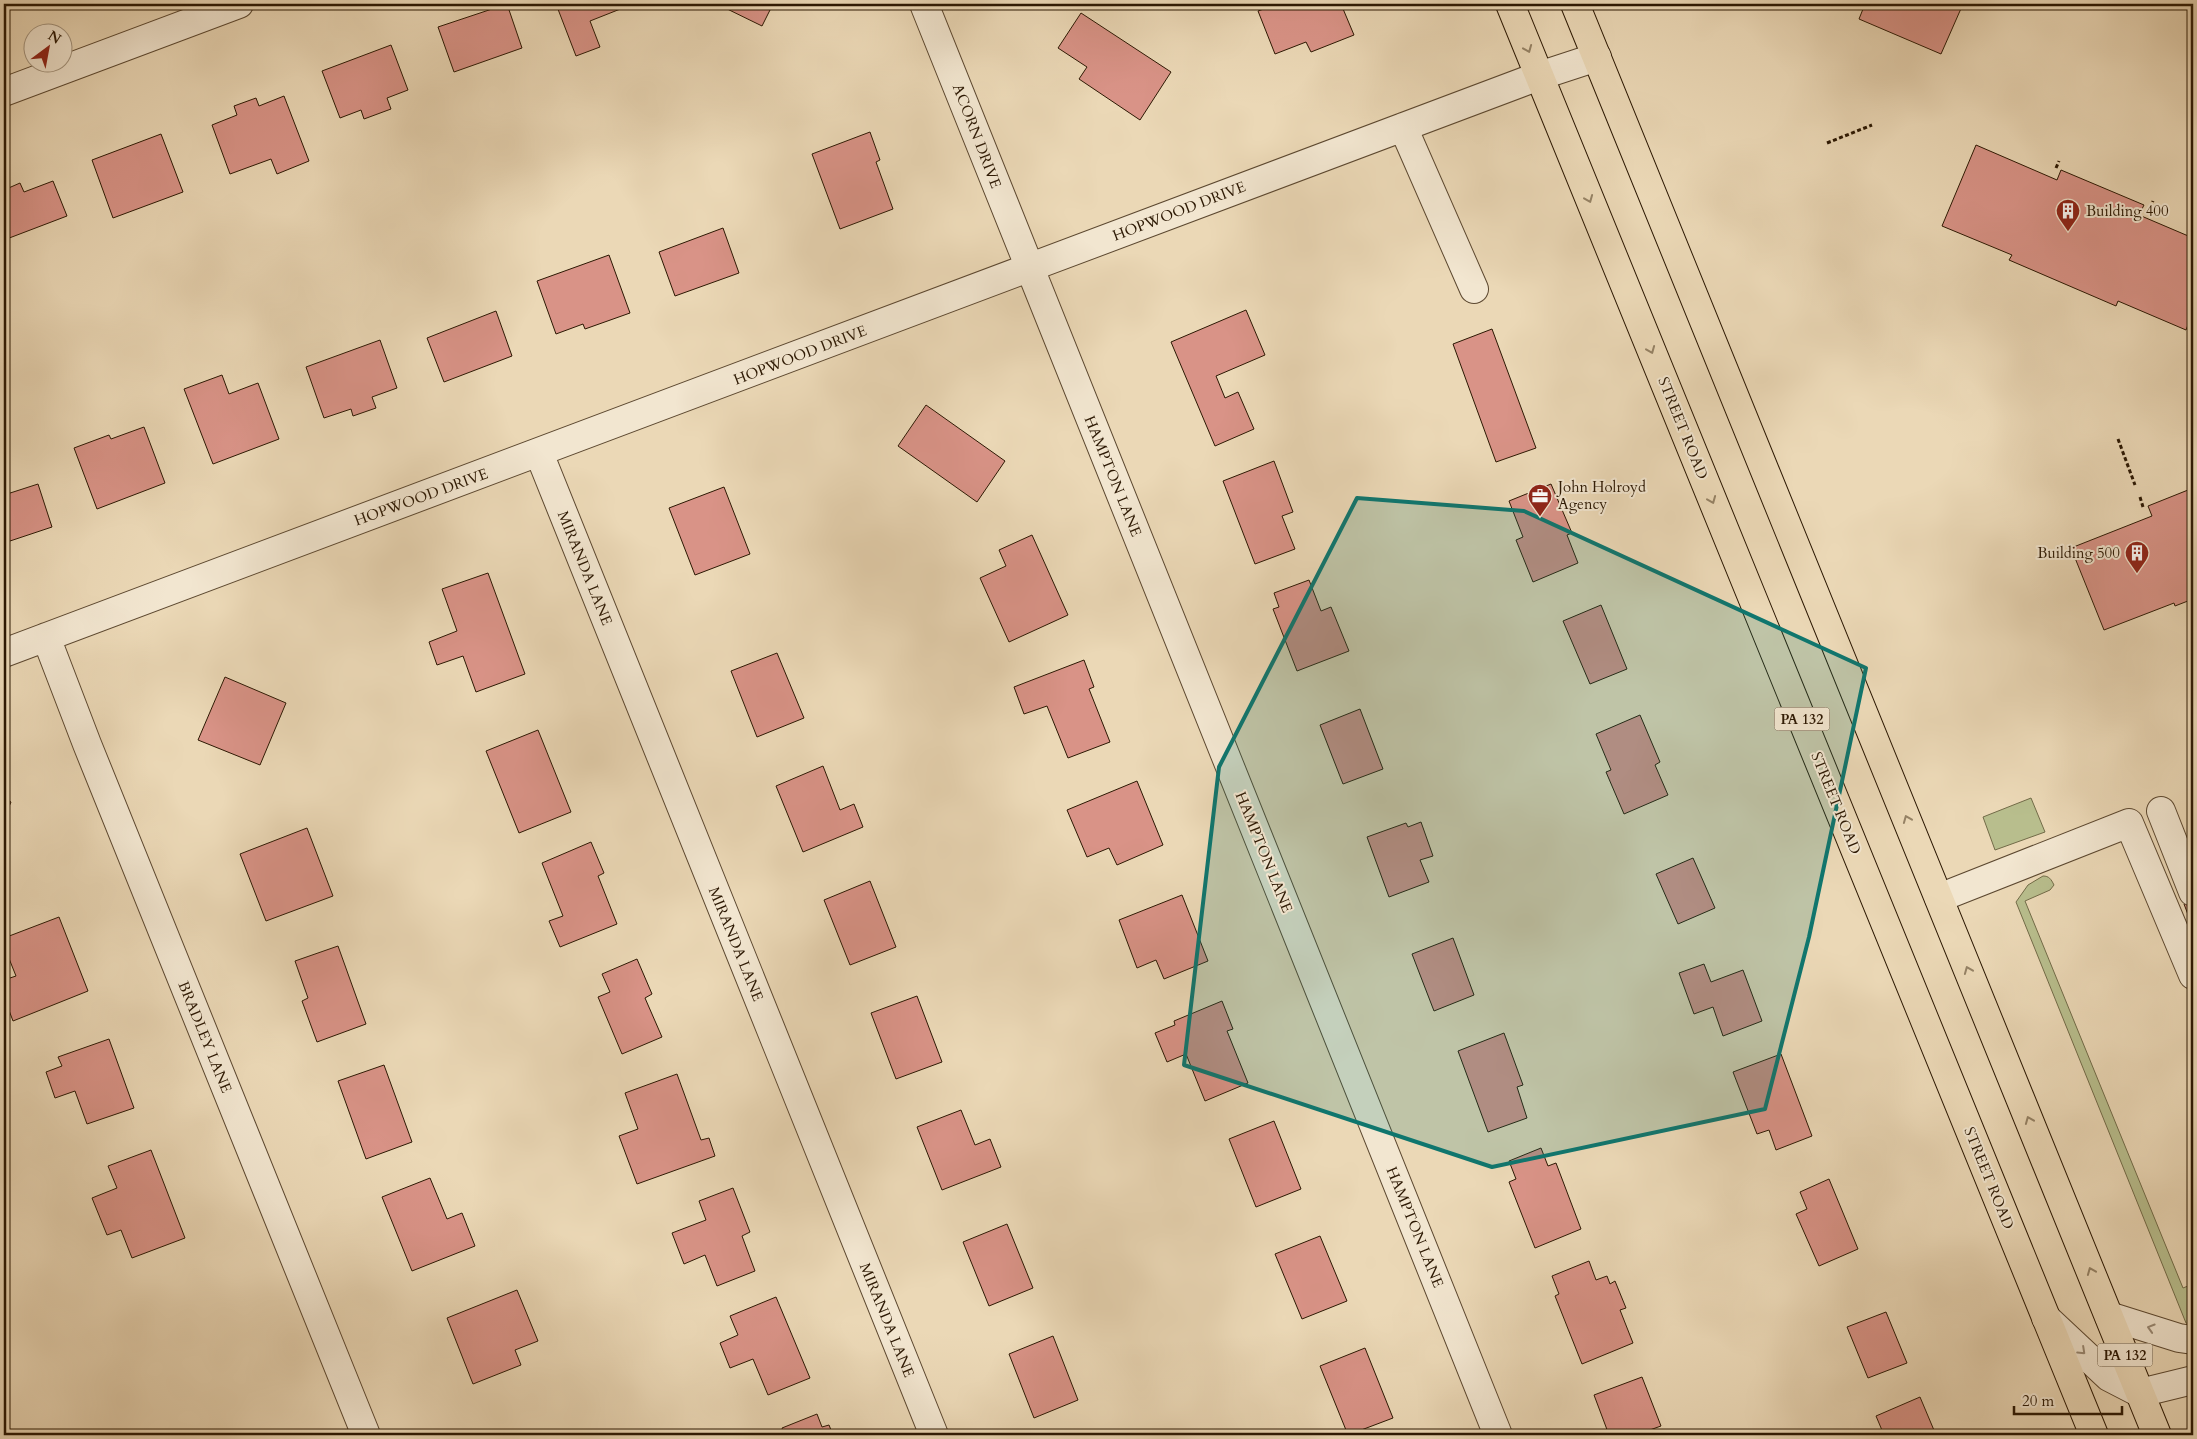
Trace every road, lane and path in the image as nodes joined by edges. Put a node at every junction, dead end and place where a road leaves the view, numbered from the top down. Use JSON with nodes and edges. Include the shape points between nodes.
{"nodes":[{"id":1,"x":239,"y":4,"type":"edge"},
{"id":2,"x":924,"y":4,"type":"edge"},
{"id":3,"x":1510,"y":4,"type":"edge"},
{"id":4,"x":1575,"y":4,"type":"edge"},
{"id":5,"x":1597,"y":57,"type":"junction"},
{"id":6,"x":1539,"y":76,"type":"junction"},
{"id":7,"x":4,"y":92,"type":"edge"},
{"id":8,"x":1872,"y":125,"type":"dead end"},
{"id":9,"x":1403,"y":127,"type":"junction"},
{"id":10,"x":1826,"y":142,"type":"dead end"},
{"id":11,"x":2059,"y":160,"type":"dead end"},
{"id":12,"x":2056,"y":168,"type":"dead end"},
{"id":13,"x":2153,"y":201,"type":"dead end"},
{"id":14,"x":2150,"y":208,"type":"dead end"},
{"id":15,"x":1029,"y":268,"type":"junction"},
{"id":16,"x":1474,"y":289,"type":"dead end"},
{"id":17,"x":2118,"y":439,"type":"dead end"},
{"id":18,"x":539,"y":453,"type":"junction"},
{"id":19,"x":2135,"y":485,"type":"dead end"},
{"id":20,"x":2140,"y":497,"type":"dead end"},
{"id":21,"x":2143,"y":507,"type":"dead end"},
{"id":22,"x":46,"y":637,"type":"junction"},
{"id":23,"x":4,"y":653,"type":"edge"},
{"id":24,"x":2161,"y":811,"type":"dead end"},
{"id":25,"x":2193,"y":892,"type":"edge"},
{"id":26,"x":1939,"y":898,"type":"junction"},
{"id":27,"x":2193,"y":975,"type":"edge"},
{"id":28,"x":2109,"y":1316,"type":"junction"},
{"id":29,"x":2046,"y":1318,"type":"junction"},
{"id":30,"x":2193,"y":1340,"type":"edge"},
{"id":31,"x":2193,"y":1380,"type":"edge"},
{"id":32,"x":2140,"y":1393,"type":"junction"},
{"id":33,"x":366,"y":1435,"type":"edge"},
{"id":34,"x":934,"y":1435,"type":"edge"},
{"id":35,"x":1498,"y":1435,"type":"edge"},
{"id":36,"x":2094,"y":1435,"type":"edge"},
{"id":37,"x":2157,"y":1435,"type":"edge"}],
"edges":[{"from":1,"to":7,"type":"street"},
{"from":2,"to":15,"type":"street","name":"ACORN DRIVE"},
{"from":3,"to":6,"type":"main road","name":"STREET ROAD","number":"PA 132","one_way":true},
{"from":4,"to":5,"type":"main road","number":"PA 132"},
{"from":5,"to":6,"type":"street","name":"HOPWOOD DRIVE"},
{"from":26,"to":5,"type":"main road","number":"PA 132","one_way":true},
{"from":6,"to":9,"type":"street","name":"HOPWOOD DRIVE"},
{"from":6,"to":29,"type":"main road","name":"STREET ROAD","number":"PA 132","one_way":true},
{"from":8,"to":10,"type":"path"},
{"from":9,"to":15,"type":"street","name":"HOPWOOD DRIVE"},
{"from":9,"to":16,"type":"street"},
{"from":11,"to":12,"type":"path"},
{"from":13,"to":14,"type":"path"},
{"from":15,"to":18,"type":"street","name":"HOPWOOD DRIVE"},
{"from":15,"to":35,"type":"street","name":"HAMPTON LANE"},
{"from":17,"to":19,"type":"path"},
{"from":18,"to":22,"type":"street","name":"HOPWOOD DRIVE"},
{"from":18,"to":34,"type":"street","name":"MIRANDA LANE"},
{"from":20,"to":21,"type":"path"},
{"from":22,"to":23,"type":"street","name":"HOPWOOD DRIVE"},
{"from":22,"to":33,"type":"street","name":"BRADLEY LANE"},
{"from":24,"to":25,"type":"street"},
{"from":26,"to":27,"type":"street","via":[[2129,823]]},
{"from":28,"to":26,"type":"main road","number":"PA 132","one_way":true},
{"from":30,"to":28,"type":"street","one_way":true},
{"from":28,"to":32,"type":"main road","number":"PA 132"},
{"from":29,"to":32,"type":"street","one_way":true,"via":[[2109,1376]]},
{"from":29,"to":36,"type":"main road","name":"STREET ROAD","number":"PA 132"},
{"from":31,"to":32,"type":"street"},
{"from":32,"to":37,"type":"main road","number":"PA 132"}]}
